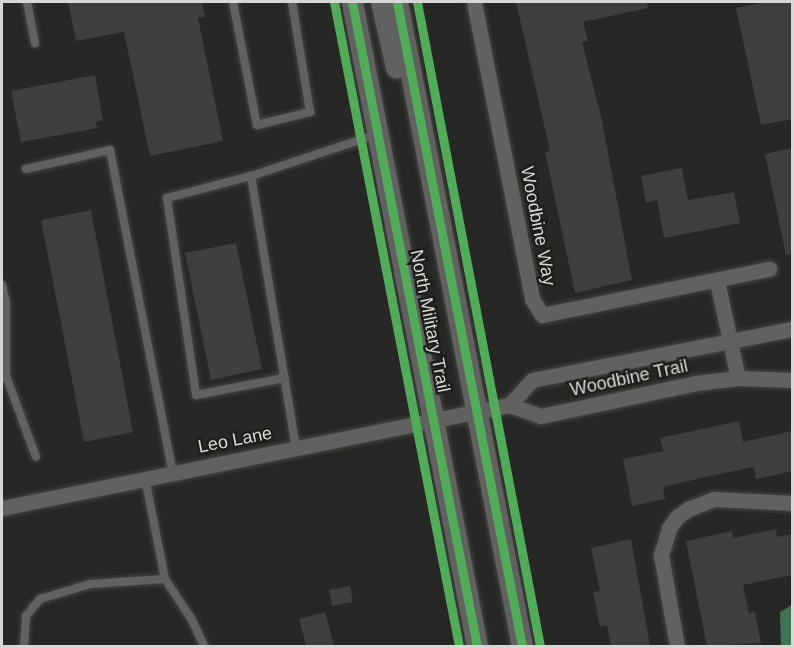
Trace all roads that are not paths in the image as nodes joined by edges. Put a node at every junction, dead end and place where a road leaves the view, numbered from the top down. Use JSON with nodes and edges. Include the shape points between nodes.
{"nodes":[{"id":1,"x":27,"y":2,"type":"edge"},
{"id":2,"x":233,"y":2,"type":"edge"},
{"id":3,"x":292,"y":2,"type":"edge"},
{"id":4,"x":352,"y":2,"type":"edge"},
{"id":5,"x":381,"y":2,"type":"edge"},
{"id":6,"x":397,"y":2,"type":"edge"},
{"id":7,"x":474,"y":2,"type":"edge"},
{"id":8,"x":35,"y":43,"type":"dead end"},
{"id":9,"x":378,"y":134,"type":"junction"},
{"id":10,"x":428,"y":165,"type":"junction"},
{"id":11,"x":26,"y":169,"type":"dead end"},
{"id":12,"x":251,"y":176,"type":"junction"},
{"id":13,"x":769,"y":269,"type":"dead end"},
{"id":14,"x":717,"y":280,"type":"junction"},
{"id":15,"x":2,"y":285,"type":"edge"},
{"id":16,"x":792,"y":329,"type":"edge"},
{"id":17,"x":730,"y":342,"type":"junction"},
{"id":18,"x":4,"y":377,"type":"edge"},
{"id":19,"x":284,"y":378,"type":"junction"},
{"id":20,"x":738,"y":378,"type":"junction"},
{"id":21,"x":792,"y":380,"type":"edge"},
{"id":22,"x":509,"y":405,"type":"junction"},
{"id":23,"x":476,"y":411,"type":"junction"},
{"id":24,"x":432,"y":420,"type":"junction"},
{"id":25,"x":296,"y":448,"type":"junction"},
{"id":26,"x":36,"y":457,"type":"dead end"},
{"id":27,"x":173,"y":473,"type":"junction"},
{"id":28,"x":145,"y":478,"type":"junction"},
{"id":29,"x":792,"y":503,"type":"edge"},
{"id":30,"x":2,"y":507,"type":"edge"},
{"id":31,"x":165,"y":579,"type":"junction"},
{"id":32,"x":24,"y":646,"type":"edge"},
{"id":33,"x":204,"y":646,"type":"edge"},
{"id":34,"x":477,"y":646,"type":"edge"},
{"id":35,"x":522,"y":646,"type":"edge"},
{"id":36,"x":677,"y":646,"type":"edge"}],
"edges":[{"from":1,"to":8,"type":"lane"},
{"from":2,"to":3,"type":"lane","via":[[257,125],[310,112]]},
{"from":4,"to":9,"type":"main road","name":"North Military Trail"},
{"from":5,"to":10,"type":"main road","via":[[411,122]]},
{"from":6,"to":10,"type":"main road","name":"North Military Trail"},
{"from":7,"to":14,"type":"street","name":"Woodbine Way","via":[[532,299],[542,315]]},
{"from":9,"to":12,"type":"lane"},
{"from":9,"to":24,"type":"main road","name":"North Military Trail"},
{"from":10,"to":23,"type":"main road","name":"North Military Trail"},
{"from":11,"to":27,"type":"lane","via":[[110,150]]},
{"from":12,"to":19,"type":"lane"},
{"from":12,"to":19,"type":"lane","via":[[167,198],[196,395]]},
{"from":13,"to":14,"type":"street","name":"Woodbine Way"},
{"from":14,"to":17,"type":"street"},
{"from":15,"to":18,"type":"lane","via":[[6,303]]},
{"from":16,"to":17,"type":"street"},
{"from":17,"to":20,"type":"street"},
{"from":17,"to":22,"type":"street","via":[[532,380]]},
{"from":18,"to":26,"type":"lane"},
{"from":19,"to":25,"type":"lane"},
{"from":20,"to":21,"type":"street","name":"Woodbine Trail"},
{"from":20,"to":22,"type":"street","name":"Woodbine Trail","via":[[696,383],[541,416]]},
{"from":22,"to":23,"type":"street","name":"Woodbine Trail"},
{"from":23,"to":24,"type":"street","name":"Leo Lane"},
{"from":23,"to":35,"type":"main road","name":"North Military Trail"},
{"from":24,"to":25,"type":"street","name":"Leo Lane"},
{"from":24,"to":34,"type":"main road","name":"North Military Trail"},
{"from":25,"to":27,"type":"street","name":"Leo Lane"},
{"from":27,"to":28,"type":"street","name":"Leo Lane"},
{"from":28,"to":30,"type":"street","name":"Leo Lane"},
{"from":28,"to":31,"type":"lane"},
{"from":29,"to":36,"type":"street","via":[[714,499],[688,508],[677,517],[663,541],[661,555]]},
{"from":31,"to":32,"type":"lane","via":[[90,584],[40,599],[26,616]]},
{"from":31,"to":33,"type":"lane"}]}
